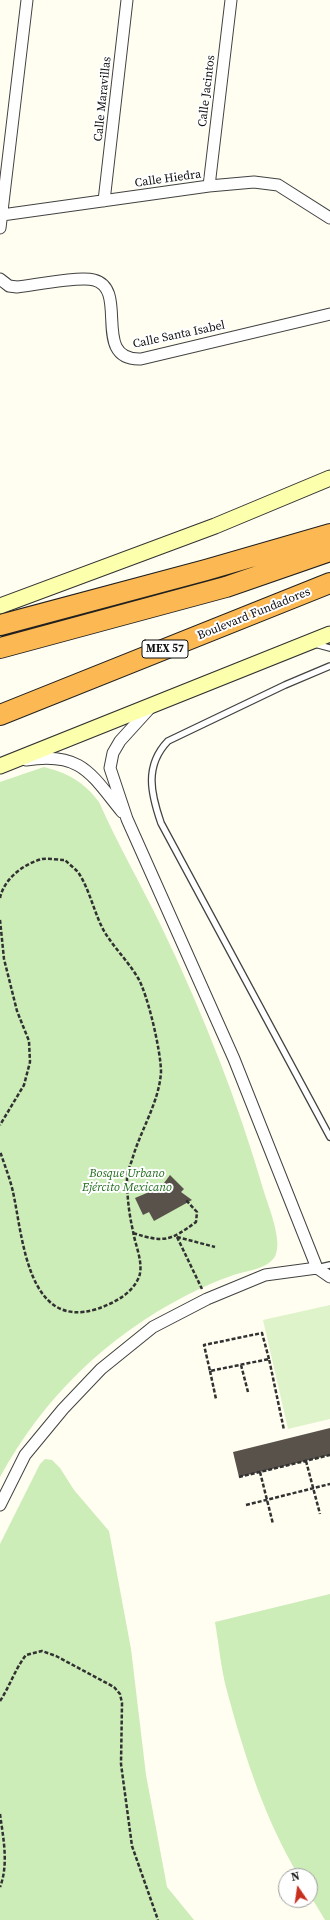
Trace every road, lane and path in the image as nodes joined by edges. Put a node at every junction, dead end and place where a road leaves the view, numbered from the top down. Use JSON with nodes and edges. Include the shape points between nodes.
{"nodes":[{"id":1,"x":27,"y":0,"type":"edge"},
{"id":2,"x":127,"y":0,"type":"edge"},
{"id":3,"x":231,"y":0,"type":"edge"},
{"id":4,"x":209,"y":186,"type":"junction"},
{"id":5,"x":104,"y":201,"type":"junction"},
{"id":6,"x":2,"y":215,"type":"junction"},
{"id":7,"x":330,"y":218,"type":"edge"},
{"id":8,"x":0,"y":228,"type":"edge"},
{"id":9,"x":0,"y":279,"type":"edge"},
{"id":10,"x":330,"y":314,"type":"edge"},
{"id":11,"x":330,"y":478,"type":"edge"},
{"id":12,"x":330,"y":534,"type":"edge"},
{"id":13,"x":330,"y":551,"type":"edge"},
{"id":14,"x":330,"y":583,"type":"edge"},
{"id":15,"x":0,"y":606,"type":"edge"},
{"id":16,"x":0,"y":625,"type":"edge"},
{"id":17,"x":330,"y":634,"type":"edge"},
{"id":18,"x":309,"y":642,"type":"junction"},
{"id":19,"x":0,"y":648,"type":"edge"},
{"id":20,"x":330,"y":648,"type":"edge"},
{"id":21,"x":330,"y":666,"type":"edge"},
{"id":22,"x":153,"y":705,"type":"junction"},
{"id":23,"x":0,"y":715,"type":"edge"},
{"id":24,"x":4,"y":765,"type":"edge"},
{"id":25,"x":128,"y":819,"type":"junction"},
{"id":26,"x":0,"y":898,"type":"edge"},
{"id":27,"x":0,"y":920,"type":"edge"},
{"id":28,"x":0,"y":1125,"type":"edge"},
{"id":29,"x":330,"y":1136,"type":"edge"},
{"id":30,"x":0,"y":1151,"type":"edge"},
{"id":31,"x":185,"y":1199,"type":"dead end"},
{"id":32,"x":133,"y":1232,"type":"junction"},
{"id":33,"x":177,"y":1237,"type":"junction"},
{"id":34,"x":215,"y":1247,"type":"dead end"},
{"id":35,"x":330,"y":1266,"type":"edge"},
{"id":36,"x":317,"y":1268,"type":"junction"},
{"id":37,"x":330,"y":1277,"type":"edge"},
{"id":38,"x":206,"y":1299,"type":"junction"},
{"id":39,"x":269,"y":1359,"type":"junction"},
{"id":40,"x":241,"y":1365,"type":"junction"},
{"id":41,"x":210,"y":1371,"type":"junction"},
{"id":42,"x":248,"y":1392,"type":"dead end"},
{"id":43,"x":216,"y":1399,"type":"dead end"},
{"id":44,"x":284,"y":1430,"type":"dead end"},
{"id":45,"x":330,"y":1455,"type":"edge"},
{"id":46,"x":306,"y":1461,"type":"junction"},
{"id":47,"x":260,"y":1472,"type":"junction"},
{"id":48,"x":239,"y":1477,"type":"dead end"},
{"id":49,"x":330,"y":1484,"type":"edge"},
{"id":50,"x":314,"y":1488,"type":"junction"},
{"id":51,"x":267,"y":1500,"type":"junction"},
{"id":52,"x":0,"y":1505,"type":"edge"},
{"id":53,"x":246,"y":1505,"type":"dead end"},
{"id":54,"x":320,"y":1514,"type":"dead end"},
{"id":55,"x":273,"y":1524,"type":"dead end"},
{"id":56,"x":0,"y":1701,"type":"edge"},
{"id":57,"x":0,"y":1814,"type":"edge"},
{"id":58,"x":3,"y":1879,"type":"junction"},
{"id":59,"x":0,"y":1882,"type":"edge"},
{"id":60,"x":0,"y":1887,"type":"edge"},
{"id":61,"x":158,"y":1920,"type":"edge"}],
"edges":[{"from":1,"to":6,"type":"street"},
{"from":2,"to":5,"type":"street","name":"Calle Maravillas"},
{"from":3,"to":4,"type":"street","name":"Calle Jacintos"},
{"from":4,"to":5,"type":"street","name":"Calle Hiedra"},
{"from":4,"to":7,"type":"street","name":"Calle Hiedra","via":[[254,182],[278,185]]},
{"from":5,"to":6,"type":"street","name":"Calle Hiedra"},
{"from":6,"to":8,"type":"street"},
{"from":9,"to":10,"type":"street","name":"Calle Santa Isabel","via":[[9,286],[17,287],[84,279],[102,283],[109,296],[113,337],[117,348],[122,356],[131,359],[141,359]]},
{"from":11,"to":15,"type":"main road","via":[[215,526]]},
{"from":12,"to":16,"type":"highway"},
{"from":13,"to":19,"type":"highway","via":[[226,587]]},
{"from":14,"to":23,"type":"highway","name":"Boulevard Fundadores","number":"MEX 57"},
{"from":17,"to":18,"type":"main road"},
{"from":18,"to":20,"type":"lane"},
{"from":18,"to":22,"type":"main road"},
{"from":21,"to":29,"type":"lane","via":[[168,741],[157,755],[151,783],[161,823]]},
{"from":22,"to":24,"type":"main road"},
{"from":22,"to":25,"type":"street","via":[[120,741],[113,753],[110,768]]},
{"from":24,"to":25,"type":"street","via":[[47,757],[62,758],[83,767]]},
{"from":25,"to":36,"type":"street","via":[[234,1059]]},
{"from":26,"to":32,"type":"path","via":[[2,888],[20,869],[43,859],[65,860],[78,873],[104,931],[139,980],[154,1028],[161,1071],[157,1096],[127,1176]]},
{"from":27,"to":28,"type":"path","via":[[4,959],[17,1012],[29,1041],[30,1062],[24,1085]]},
{"from":30,"to":32,"type":"path","via":[[13,1191],[18,1227],[29,1267],[40,1291],[51,1305],[65,1312],[85,1313],[107,1306],[128,1293],[139,1276],[140,1257]]},
{"from":31,"to":33,"type":"path","via":[[197,1212],[196,1222]]},
{"from":32,"to":33,"type":"path","via":[[156,1240]]},
{"from":33,"to":34,"type":"path"},
{"from":33,"to":38,"type":"path"},
{"from":35,"to":36,"type":"lane"},
{"from":36,"to":37,"type":"street"},
{"from":36,"to":38,"type":"street","via":[[265,1275]]},
{"from":38,"to":52,"type":"street","via":[[153,1327],[101,1369],[63,1409],[26,1455]]},
{"from":39,"to":40,"type":"path"},
{"from":39,"to":41,"type":"path","via":[[262,1333],[204,1345]]},
{"from":39,"to":44,"type":"path"},
{"from":40,"to":41,"type":"path"},
{"from":40,"to":42,"type":"path"},
{"from":41,"to":43,"type":"path"},
{"from":45,"to":46,"type":"path"},
{"from":46,"to":47,"type":"path"},
{"from":46,"to":50,"type":"path"},
{"from":47,"to":48,"type":"path"},
{"from":47,"to":51,"type":"path"},
{"from":49,"to":50,"type":"path"},
{"from":50,"to":51,"type":"path"},
{"from":50,"to":54,"type":"path"},
{"from":51,"to":53,"type":"path"},
{"from":51,"to":55,"type":"path"},
{"from":56,"to":61,"type":"path","via":[[19,1663],[26,1655],[42,1651],[114,1687],[120,1694],[121,1764],[132,1846]]},
{"from":57,"to":58,"type":"path","via":[[5,1847]]},
{"from":58,"to":59,"type":"path"},
{"from":58,"to":60,"type":"path"}]}
